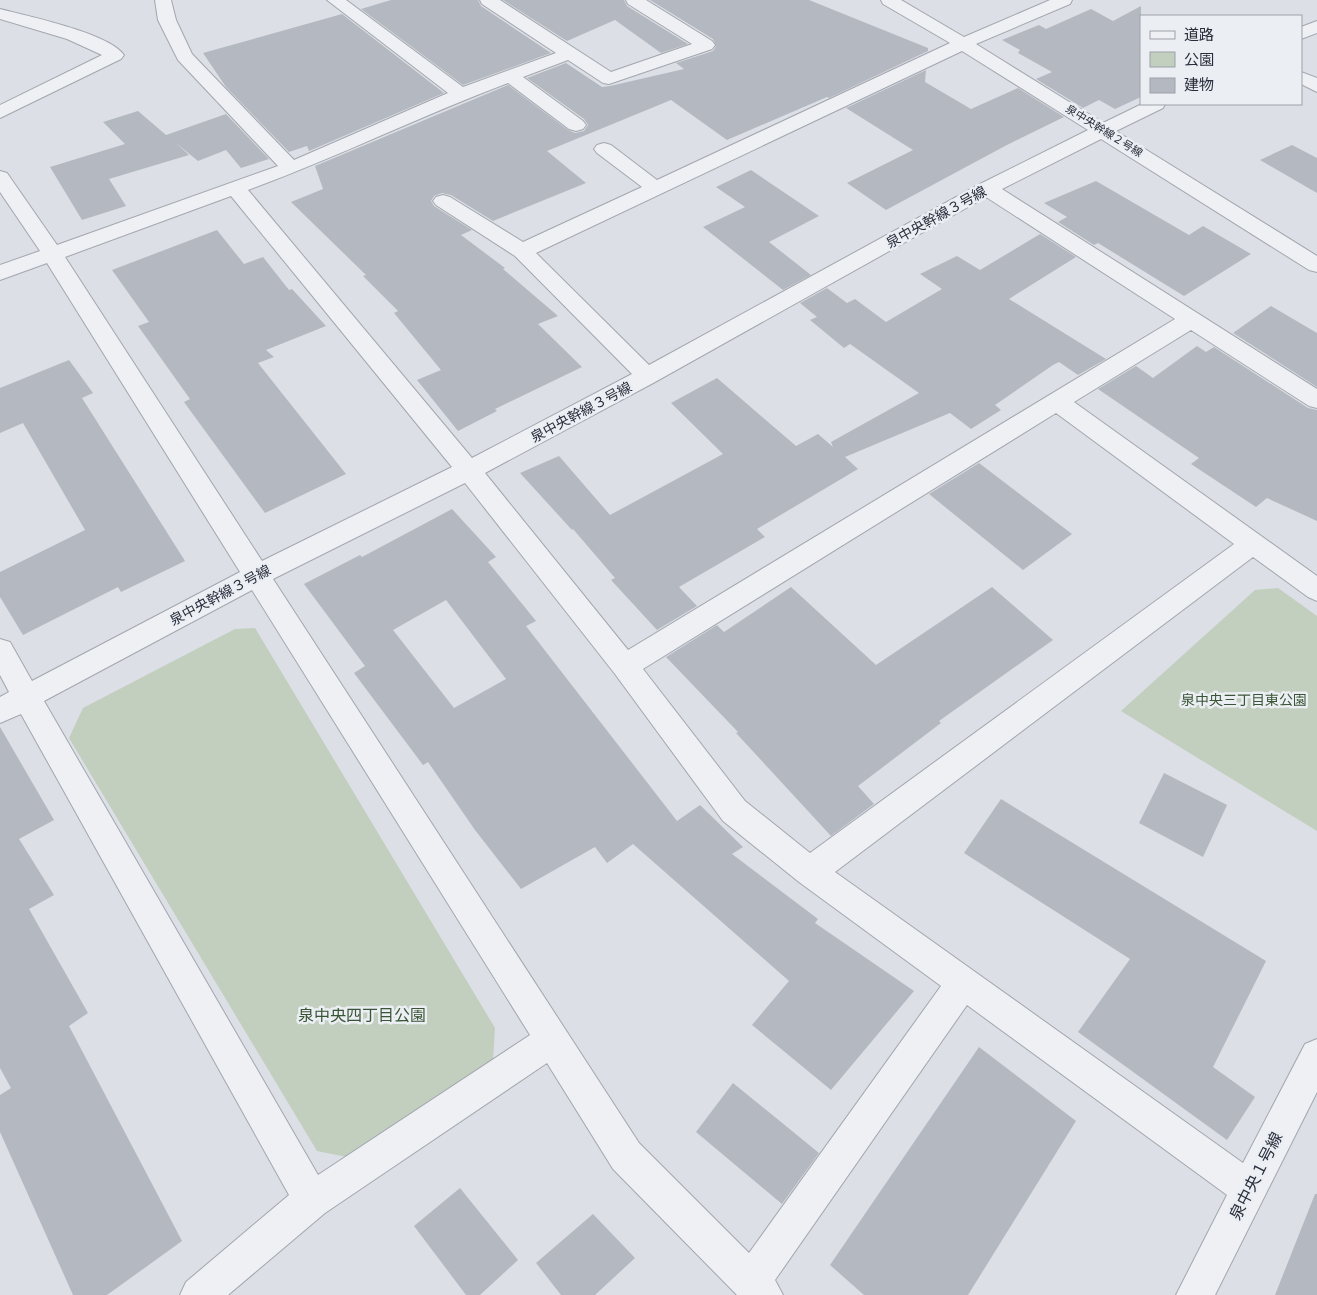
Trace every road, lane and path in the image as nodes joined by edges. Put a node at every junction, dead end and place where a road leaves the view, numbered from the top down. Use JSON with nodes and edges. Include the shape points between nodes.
{"nodes":[{"id":1,"x":164,"y":0,"type":"edge"},
{"id":2,"x":335,"y":0,"type":"edge"},
{"id":3,"x":488,"y":0,"type":"edge"},
{"id":4,"x":634,"y":0,"type":"edge"},
{"id":5,"x":888,"y":0,"type":"edge"},
{"id":6,"x":1064,"y":0,"type":"edge"},
{"id":7,"x":0,"y":14,"type":"edge"},
{"id":8,"x":1317,"y":26,"type":"edge"},
{"id":9,"x":1302,"y":34,"type":"edge"},
{"id":10,"x":964,"y":44,"type":"junction"},
{"id":11,"x":569,"y":54,"type":"junction"},
{"id":12,"x":510,"y":76,"type":"junction"},
{"id":13,"x":1302,"y":78,"type":"edge"},
{"id":14,"x":1317,"y":86,"type":"edge"},
{"id":15,"x":461,"y":94,"type":"junction"},
{"id":16,"x":1154,"y":105,"type":"edge"},
{"id":17,"x":0,"y":112,"type":"edge"},
{"id":18,"x":576,"y":126,"type":"dead end"},
{"id":19,"x":1102,"y":130,"type":"junction"},
{"id":20,"x":604,"y":149,"type":"dead end"},
{"id":21,"x":291,"y":168,"type":"junction"},
{"id":22,"x":0,"y":177,"type":"edge"},
{"id":23,"x":656,"y":188,"type":"junction"},
{"id":24,"x":987,"y":188,"type":"junction"},
{"id":25,"x":236,"y":189,"type":"junction"},
{"id":26,"x":443,"y":200,"type":"dead end"},
{"id":27,"x":522,"y":251,"type":"junction"},
{"id":28,"x":52,"y":254,"type":"junction"},
{"id":29,"x":1317,"y":265,"type":"edge"},
{"id":30,"x":0,"y":273,"type":"edge"},
{"id":31,"x":1192,"y":319,"type":"junction"},
{"id":32,"x":647,"y":376,"type":"junction"},
{"id":33,"x":1317,"y":400,"type":"edge"},
{"id":34,"x":1056,"y":402,"type":"junction"},
{"id":35,"x":469,"y":470,"type":"junction"},
{"id":36,"x":1252,"y":544,"type":"junction"},
{"id":37,"x":256,"y":576,"type":"junction"},
{"id":38,"x":1317,"y":590,"type":"edge"},
{"id":39,"x":0,"y":650,"type":"edge"},
{"id":40,"x":625,"y":666,"type":"junction"},
{"id":41,"x":28,"y":696,"type":"junction"},
{"id":42,"x":0,"y":711,"type":"edge"},
{"id":43,"x":810,"y":872,"type":"junction"},
{"id":44,"x":963,"y":982,"type":"junction"},
{"id":45,"x":552,"y":1040,"type":"junction"},
{"id":46,"x":1317,"y":1056,"type":"edge"},
{"id":47,"x":1249,"y":1189,"type":"junction"},
{"id":48,"x":312,"y":1200,"type":"junction"},
{"id":49,"x":757,"y":1289,"type":"edge"},
{"id":50,"x":199,"y":1295,"type":"edge"},
{"id":51,"x":1195,"y":1295,"type":"edge"}],
"edges":[{"from":1,"to":21,"type":"street","via":[[167,20],[184,56]]},
{"from":2,"to":15,"type":"street"},
{"from":3,"to":11,"type":"street"},
{"from":4,"to":11,"type":"street","via":[[706,45],[609,79]]},
{"from":5,"to":10,"type":"street","name":"泉中央幹線２号線"},
{"from":6,"to":10,"type":"street"},
{"from":7,"to":17,"type":"street","via":[[49,27],[115,55]]},
{"from":8,"to":9,"type":"street"},
{"from":10,"to":19,"type":"street","name":"泉中央幹線２号線"},
{"from":10,"to":23,"type":"street"},
{"from":11,"to":12,"type":"street"},
{"from":12,"to":15,"type":"street"},
{"from":12,"to":18,"type":"street"},
{"from":13,"to":14,"type":"street"},
{"from":15,"to":21,"type":"street"},
{"from":16,"to":19,"type":"street","name":"泉中央幹線３号線"},
{"from":19,"to":24,"type":"street","name":"泉中央幹線３号線"},
{"from":19,"to":29,"type":"street","name":"泉中央幹線２号線"},
{"from":20,"to":23,"type":"street"},
{"from":21,"to":25,"type":"street"},
{"from":22,"to":28,"type":"street"},
{"from":23,"to":27,"type":"street"},
{"from":24,"to":31,"type":"street"},
{"from":24,"to":32,"type":"street","name":"泉中央幹線３号線"},
{"from":25,"to":28,"type":"street"},
{"from":25,"to":35,"type":"street"},
{"from":26,"to":27,"type":"street"},
{"from":27,"to":32,"type":"street"},
{"from":28,"to":30,"type":"street"},
{"from":28,"to":37,"type":"street"},
{"from":31,"to":33,"type":"street"},
{"from":31,"to":34,"type":"street"},
{"from":32,"to":35,"type":"street","name":"泉中央幹線３号線"},
{"from":34,"to":36,"type":"street"},
{"from":34,"to":40,"type":"street"},
{"from":35,"to":37,"type":"street","name":"泉中央幹線３号線"},
{"from":35,"to":40,"type":"street"},
{"from":36,"to":38,"type":"street"},
{"from":36,"to":43,"type":"street"},
{"from":37,"to":41,"type":"street","name":"泉中央幹線３号線"},
{"from":37,"to":45,"type":"street"},
{"from":39,"to":41,"type":"street"},
{"from":40,"to":43,"type":"street","via":[[734,811]]},
{"from":41,"to":42,"type":"street","name":"泉中央幹線３号線"},
{"from":41,"to":48,"type":"street"},
{"from":43,"to":44,"type":"street"},
{"from":44,"to":47,"type":"street"},
{"from":44,"to":49,"type":"street"},
{"from":45,"to":48,"type":"street"},
{"from":45,"to":49,"type":"street","via":[[626,1156]]},
{"from":46,"to":47,"type":"street","name":"泉中央１号線"},
{"from":47,"to":51,"type":"street","name":"泉中央１号線"},
{"from":48,"to":50,"type":"street"}]}
